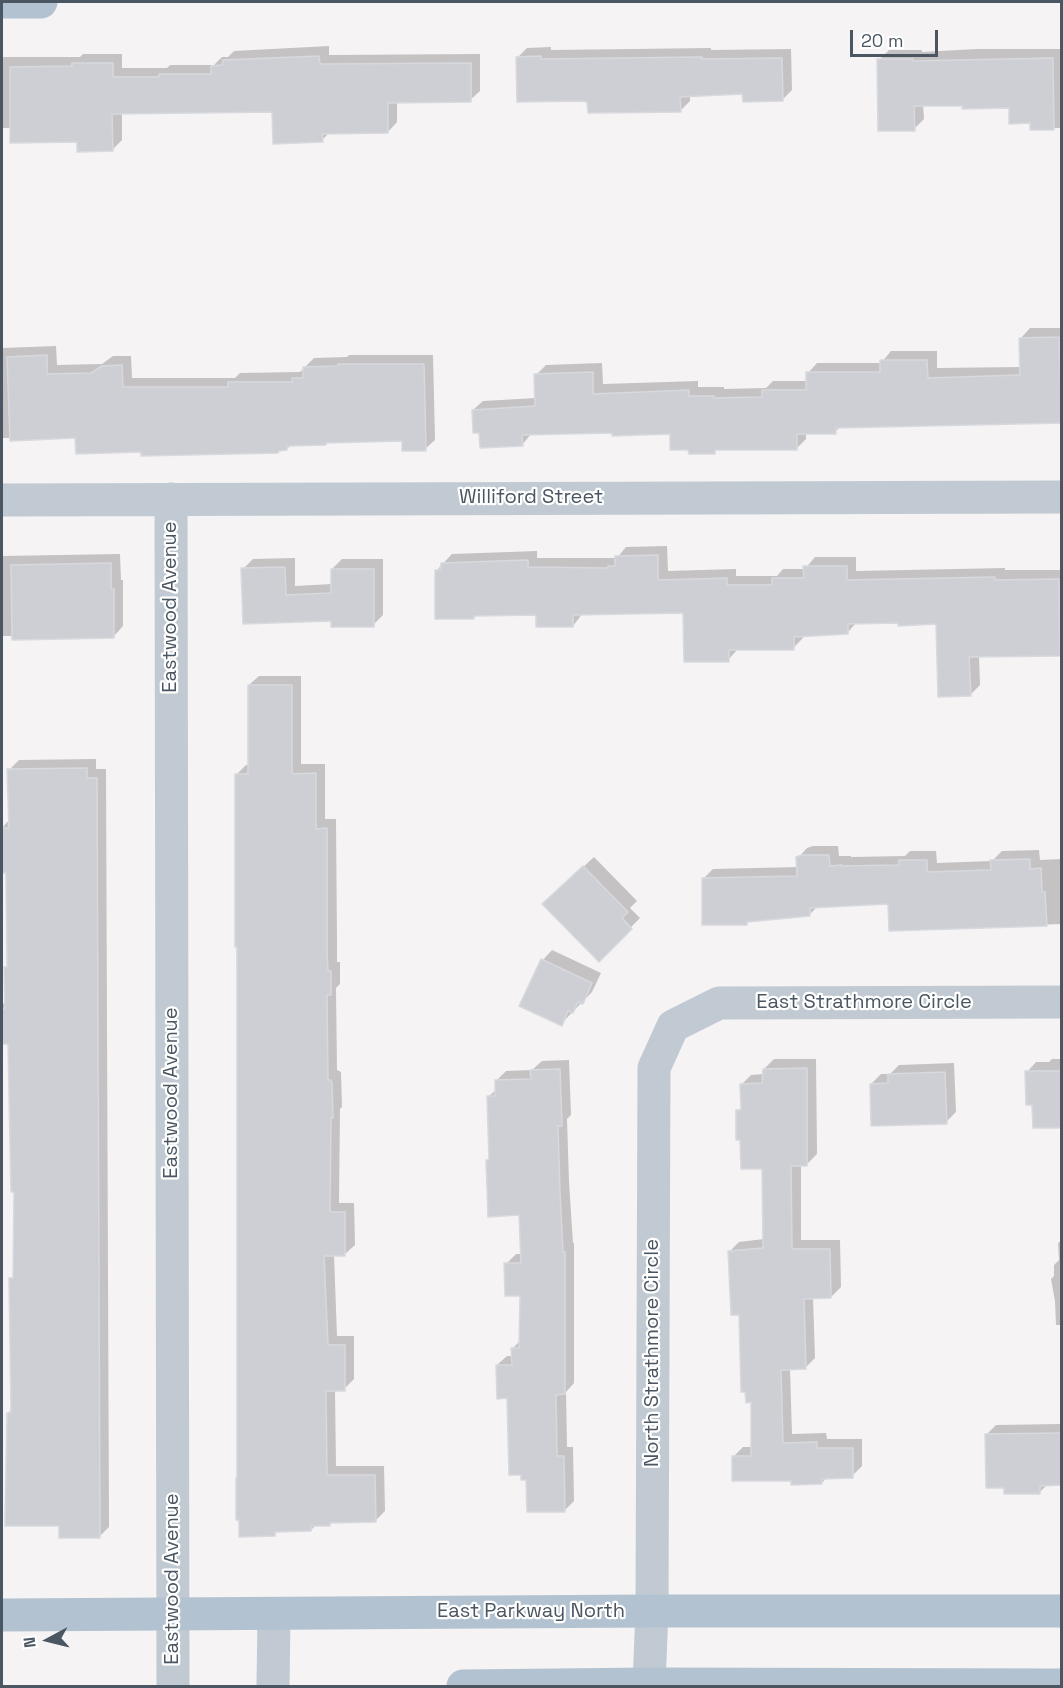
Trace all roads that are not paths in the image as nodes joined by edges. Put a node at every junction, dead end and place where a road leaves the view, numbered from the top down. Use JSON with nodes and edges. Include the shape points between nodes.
{"nodes":[{"id":1,"x":2,"y":2,"type":"edge"},
{"id":2,"x":41,"y":2,"type":"edge"},
{"id":3,"x":1062,"y":496,"type":"edge"},
{"id":4,"x":171,"y":499,"type":"junction"},
{"id":5,"x":2,"y":500,"type":"edge"},
{"id":6,"x":1062,"y":1002,"type":"edge"},
{"id":7,"x":673,"y":1026,"type":"joint"},
{"id":8,"x":652,"y":1611,"type":"junction"},
{"id":9,"x":1062,"y":1611,"type":"edge"},
{"id":10,"x":174,"y":1614,"type":"junction"},
{"id":11,"x":274,"y":1614,"type":"junction"},
{"id":12,"x":2,"y":1615,"type":"edge"},
{"id":13,"x":650,"y":1684,"type":"junction"},
{"id":14,"x":1056,"y":1685,"type":"edge"},
{"id":15,"x":173,"y":1686,"type":"edge"},
{"id":16,"x":273,"y":1686,"type":"edge"},
{"id":17,"x":463,"y":1686,"type":"edge"}],
"edges":[{"from":1,"to":2,"type":"main road"},
{"from":3,"to":4,"type":"street","name":"Williford Street"},
{"from":4,"to":5,"type":"street","name":"Williford Street"},
{"from":4,"to":10,"type":"street","name":"Eastwood Avenue"},
{"from":6,"to":7,"type":"street","name":"East Strathmore Circle","via":[[719,1003]]},
{"from":7,"to":8,"type":"street","name":"North Strathmore Circle","via":[[654,1068]]},
{"from":8,"to":9,"type":"main road","name":"East Parkway North"},
{"from":8,"to":11,"type":"main road","name":"East Parkway North"},
{"from":8,"to":13,"type":"street","name":"North Strathmore Circle"},
{"from":10,"to":11,"type":"main road","name":"East Parkway North"},
{"from":10,"to":12,"type":"main road","name":"East Parkway North"},
{"from":10,"to":15,"type":"street","name":"Eastwood Avenue"},
{"from":11,"to":16,"type":"street"},
{"from":13,"to":14,"type":"main road"},
{"from":13,"to":17,"type":"main road"}]}
